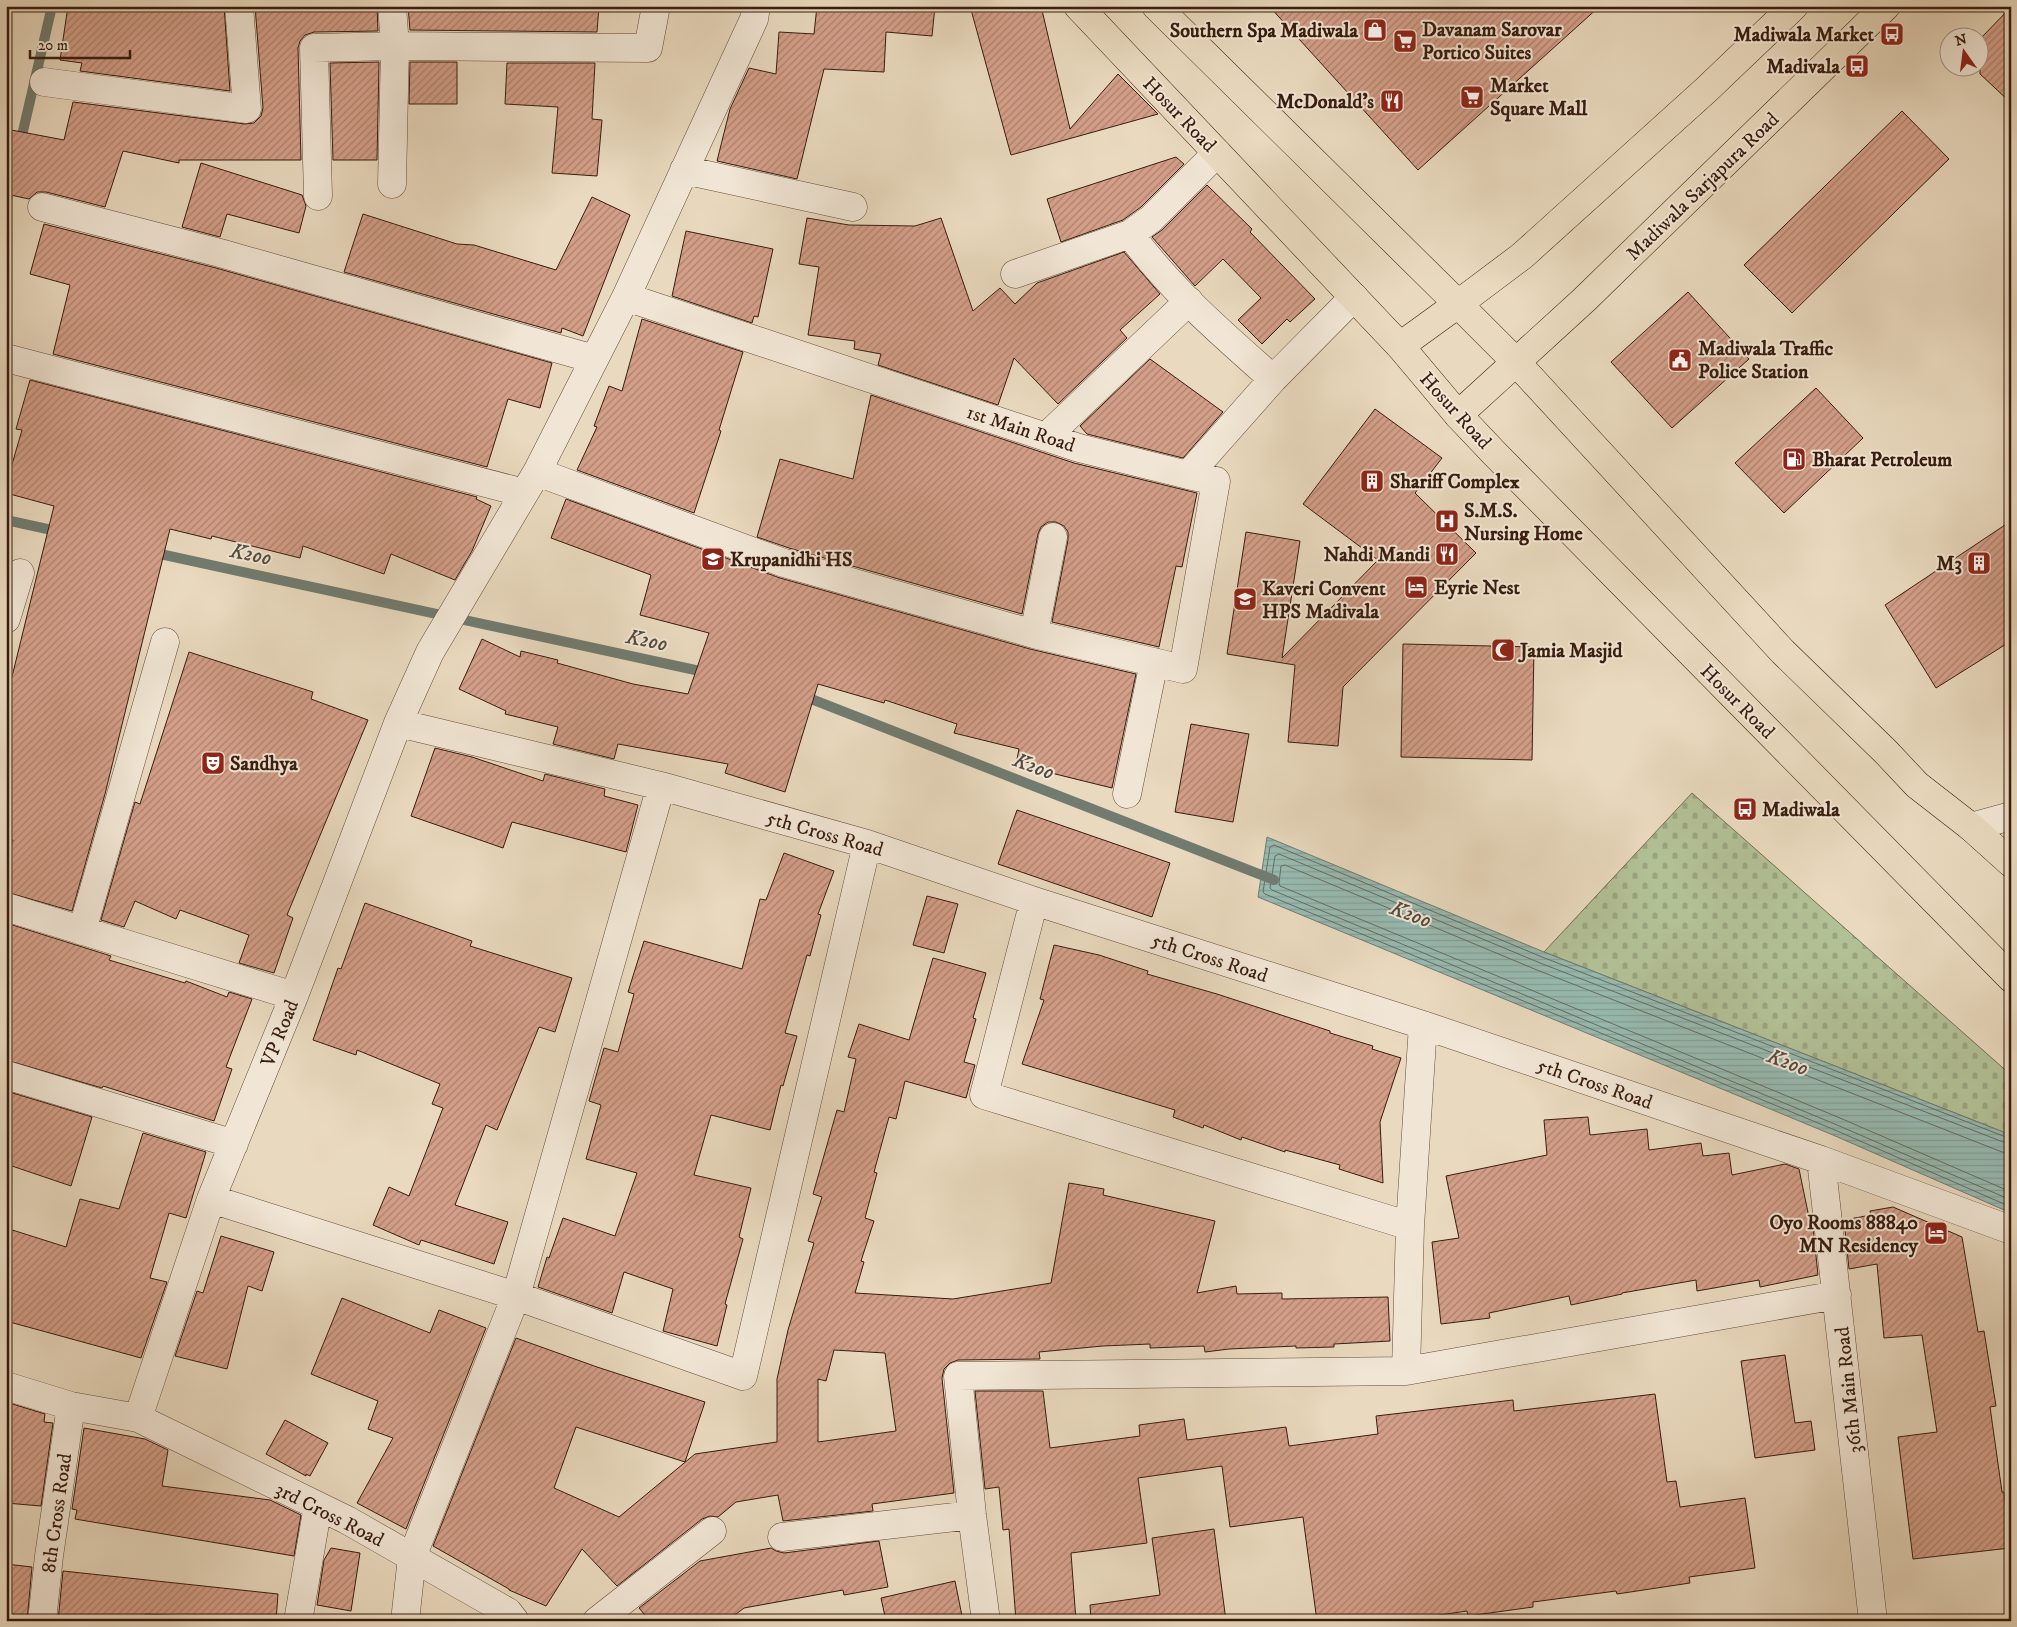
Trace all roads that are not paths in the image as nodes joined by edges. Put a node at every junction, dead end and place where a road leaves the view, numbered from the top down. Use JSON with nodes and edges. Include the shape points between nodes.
{"nodes":[{"id":1,"x":239,"y":6,"type":"edge"},
{"id":2,"x":392,"y":6,"type":"edge"},
{"id":3,"x":656,"y":6,"type":"edge"},
{"id":4,"x":756,"y":6,"type":"edge"},
{"id":5,"x":1078,"y":6,"type":"edge"},
{"id":6,"x":1156,"y":6,"type":"edge"},
{"id":7,"x":1794,"y":6,"type":"edge"},
{"id":8,"x":1886,"y":6,"type":"edge"},
{"id":9,"x":395,"y":46,"type":"junction"},
{"id":10,"x":44,"y":82,"type":"dead end"},
{"id":11,"x":1218,"y":153,"type":"junction"},
{"id":12,"x":684,"y":170,"type":"junction"},
{"id":13,"x":392,"y":184,"type":"dead end"},
{"id":14,"x":318,"y":196,"type":"dead end"},
{"id":15,"x":42,"y":207,"type":"dead end"},
{"id":16,"x":853,"y":207,"type":"dead end"},
{"id":17,"x":1130,"y":234,"type":"junction"},
{"id":18,"x":1015,"y":274,"type":"dead end"},
{"id":19,"x":626,"y":297,"type":"junction"},
{"id":20,"x":1354,"y":297,"type":"junction"},
{"id":21,"x":1188,"y":300,"type":"junction"},
{"id":22,"x":1458,"y":304,"type":"junction"},
{"id":23,"x":1400,"y":346,"type":"junction"},
{"id":24,"x":6,"y":358,"type":"edge"},
{"id":25,"x":594,"y":359,"type":"junction"},
{"id":26,"x":1516,"y":362,"type":"junction"},
{"id":27,"x":1273,"y":379,"type":"junction"},
{"id":28,"x":1458,"y":415,"type":"junction"},
{"id":29,"x":1046,"y":437,"type":"junction"},
{"id":30,"x":1188,"y":475,"type":"junction"},
{"id":31,"x":531,"y":483,"type":"junction"},
{"id":32,"x":1053,"y":537,"type":"dead end"},
{"id":33,"x":20,"y":573,"type":"dead end"},
{"id":34,"x":6,"y":619,"type":"edge"},
{"id":35,"x":1034,"y":634,"type":"junction"},
{"id":36,"x":164,"y":642,"type":"dead end"},
{"id":37,"x":1154,"y":662,"type":"junction"},
{"id":38,"x":398,"y":723,"type":"junction"},
{"id":39,"x":661,"y":786,"type":"junction"},
{"id":40,"x":1127,"y":794,"type":"dead end"},
{"id":41,"x":2011,"y":816,"type":"edge"},
{"id":42,"x":1972,"y":827,"type":"junction"},
{"id":43,"x":867,"y":844,"type":"junction"},
{"id":44,"x":2011,"y":863,"type":"edge"},
{"id":45,"x":1034,"y":901,"type":"junction"},
{"id":46,"x":6,"y":907,"type":"edge"},
{"id":47,"x":82,"y":931,"type":"junction"},
{"id":48,"x":2011,"y":978,"type":"edge"},
{"id":49,"x":294,"y":996,"type":"junction"},
{"id":50,"x":1423,"y":1025,"type":"junction"},
{"id":51,"x":6,"y":1075,"type":"edge"},
{"id":52,"x":234,"y":1144,"type":"junction"},
{"id":53,"x":1821,"y":1160,"type":"junction"},
{"id":54,"x":211,"y":1199,"type":"junction"},
{"id":55,"x":1410,"y":1226,"type":"junction"},
{"id":56,"x":2011,"y":1230,"type":"edge"},
{"id":57,"x":1837,"y":1295,"type":"junction"},
{"id":58,"x":516,"y":1296,"type":"junction"},
{"id":59,"x":1406,"y":1371,"type":"junction"},
{"id":60,"x":6,"y":1386,"type":"edge"},
{"id":61,"x":71,"y":1406,"type":"junction"},
{"id":62,"x":138,"y":1418,"type":"junction"},
{"id":63,"x":318,"y":1506,"type":"junction"},
{"id":64,"x":972,"y":1515,"type":"junction"},
{"id":65,"x":712,"y":1531,"type":"dead end"},
{"id":66,"x":782,"y":1537,"type":"dead end"},
{"id":67,"x":412,"y":1557,"type":"junction"},
{"id":68,"x":1869,"y":1620,"type":"edge"},
{"id":69,"x":42,"y":1621,"type":"edge"},
{"id":70,"x":298,"y":1621,"type":"edge"},
{"id":71,"x":405,"y":1621,"type":"edge"},
{"id":72,"x":515,"y":1621,"type":"edge"},
{"id":73,"x":597,"y":1621,"type":"edge"},
{"id":74,"x":986,"y":1621,"type":"edge"}],
"edges":[{"from":1,"to":10,"type":"street","via":[[247,109]]},
{"from":2,"to":9,"type":"street"},
{"from":3,"to":9,"type":"street","via":[[648,48]]},
{"from":4,"to":12,"type":"street","name":"VP Road","via":[[754,18]]},
{"from":5,"to":11,"type":"main road","name":"Hosur Road"},
{"from":6,"to":22,"type":"main road"},
{"from":7,"to":22,"type":"main road","via":[[1522,256]]},
{"from":8,"to":26,"type":"main road","name":"Madiwala Sarjapura Road"},
{"from":9,"to":13,"type":"street"},
{"from":9,"to":14,"type":"street","via":[[314,48]]},
{"from":11,"to":17,"type":"street","via":[[1151,219]]},
{"from":11,"to":20,"type":"main road","name":"Hosur Road"},
{"from":12,"to":16,"type":"street"},
{"from":12,"to":19,"type":"street","name":"VP Road"},
{"from":15,"to":25,"type":"street","via":[[220,253]]},
{"from":17,"to":18,"type":"street"},
{"from":17,"to":21,"type":"street","via":[[1149,260]]},
{"from":19,"to":25,"type":"street","name":"VP Road"},
{"from":19,"to":29,"type":"street","name":"1st Main Road"},
{"from":20,"to":23,"type":"main road","name":"Hosur Road"},
{"from":20,"to":27,"type":"street"},
{"from":21,"to":27,"type":"street"},
{"from":21,"to":29,"type":"street"},
{"from":22,"to":23,"type":"main road"},
{"from":22,"to":26,"type":"main road"},
{"from":23,"to":28,"type":"main road","name":"Hosur Road"},
{"from":24,"to":31,"type":"street"},
{"from":25,"to":31,"type":"street","name":"VP Road"},
{"from":26,"to":28,"type":"main road","name":"Madiwala Sarjapura Road"},
{"from":26,"to":42,"type":"main road","via":[[1783,652],[1917,785]]},
{"from":27,"to":30,"type":"street"},
{"from":28,"to":48,"type":"main road","name":"Hosur Road"},
{"from":29,"to":30,"type":"street","name":"1st Main Road"},
{"from":30,"to":37,"type":"street","name":"1st Main Road","via":[[1216,481],[1182,669]]},
{"from":31,"to":35,"type":"street","via":[[784,563]]},
{"from":31,"to":38,"type":"street","name":"VP Road","via":[[430,652]]},
{"from":32,"to":35,"type":"street"},
{"from":33,"to":34,"type":"street"},
{"from":35,"to":37,"type":"street"},
{"from":36,"to":47,"type":"street"},
{"from":37,"to":40,"type":"street"},
{"from":38,"to":39,"type":"street","name":"5th Cross Road"},
{"from":38,"to":49,"type":"street","name":"VP Road"},
{"from":39,"to":43,"type":"street","name":"5th Cross Road"},
{"from":39,"to":58,"type":"street"},
{"from":41,"to":42,"type":"street"},
{"from":42,"to":44,"type":"main road"},
{"from":43,"to":45,"type":"street","name":"5th Cross Road"},
{"from":43,"to":58,"type":"street","via":[[743,1376]]},
{"from":45,"to":50,"type":"street","name":"5th Cross Road"},
{"from":45,"to":55,"type":"street","via":[[984,1095]]},
{"from":46,"to":47,"type":"street"},
{"from":47,"to":49,"type":"street"},
{"from":49,"to":52,"type":"street","name":"VP Road"},
{"from":50,"to":53,"type":"street","name":"5th Cross Road"},
{"from":50,"to":55,"type":"street"},
{"from":51,"to":52,"type":"street"},
{"from":52,"to":54,"type":"street","name":"VP Road"},
{"from":53,"to":56,"type":"street","name":"5th Cross Road"},
{"from":53,"to":57,"type":"street","name":"36th Main Road"},
{"from":54,"to":58,"type":"street"},
{"from":54,"to":62,"type":"street","name":"VP Road"},
{"from":55,"to":59,"type":"street"},
{"from":57,"to":59,"type":"street"},
{"from":57,"to":68,"type":"street","name":"36th Main Road"},
{"from":58,"to":67,"type":"street"},
{"from":59,"to":64,"type":"street","via":[[958,1376]]},
{"from":60,"to":61,"type":"street","name":"3rd Cross Road"},
{"from":61,"to":62,"type":"street","name":"3rd Cross Road"},
{"from":61,"to":69,"type":"street","name":"8th Cross Road"},
{"from":62,"to":63,"type":"street","name":"3rd Cross Road"},
{"from":63,"to":67,"type":"street","name":"3rd Cross Road"},
{"from":63,"to":70,"type":"street"},
{"from":64,"to":66,"type":"street"},
{"from":64,"to":74,"type":"street"},
{"from":65,"to":73,"type":"street"},
{"from":67,"to":71,"type":"street"},
{"from":67,"to":72,"type":"street","name":"3rd Cross Road","via":[[508,1612]]}]}
